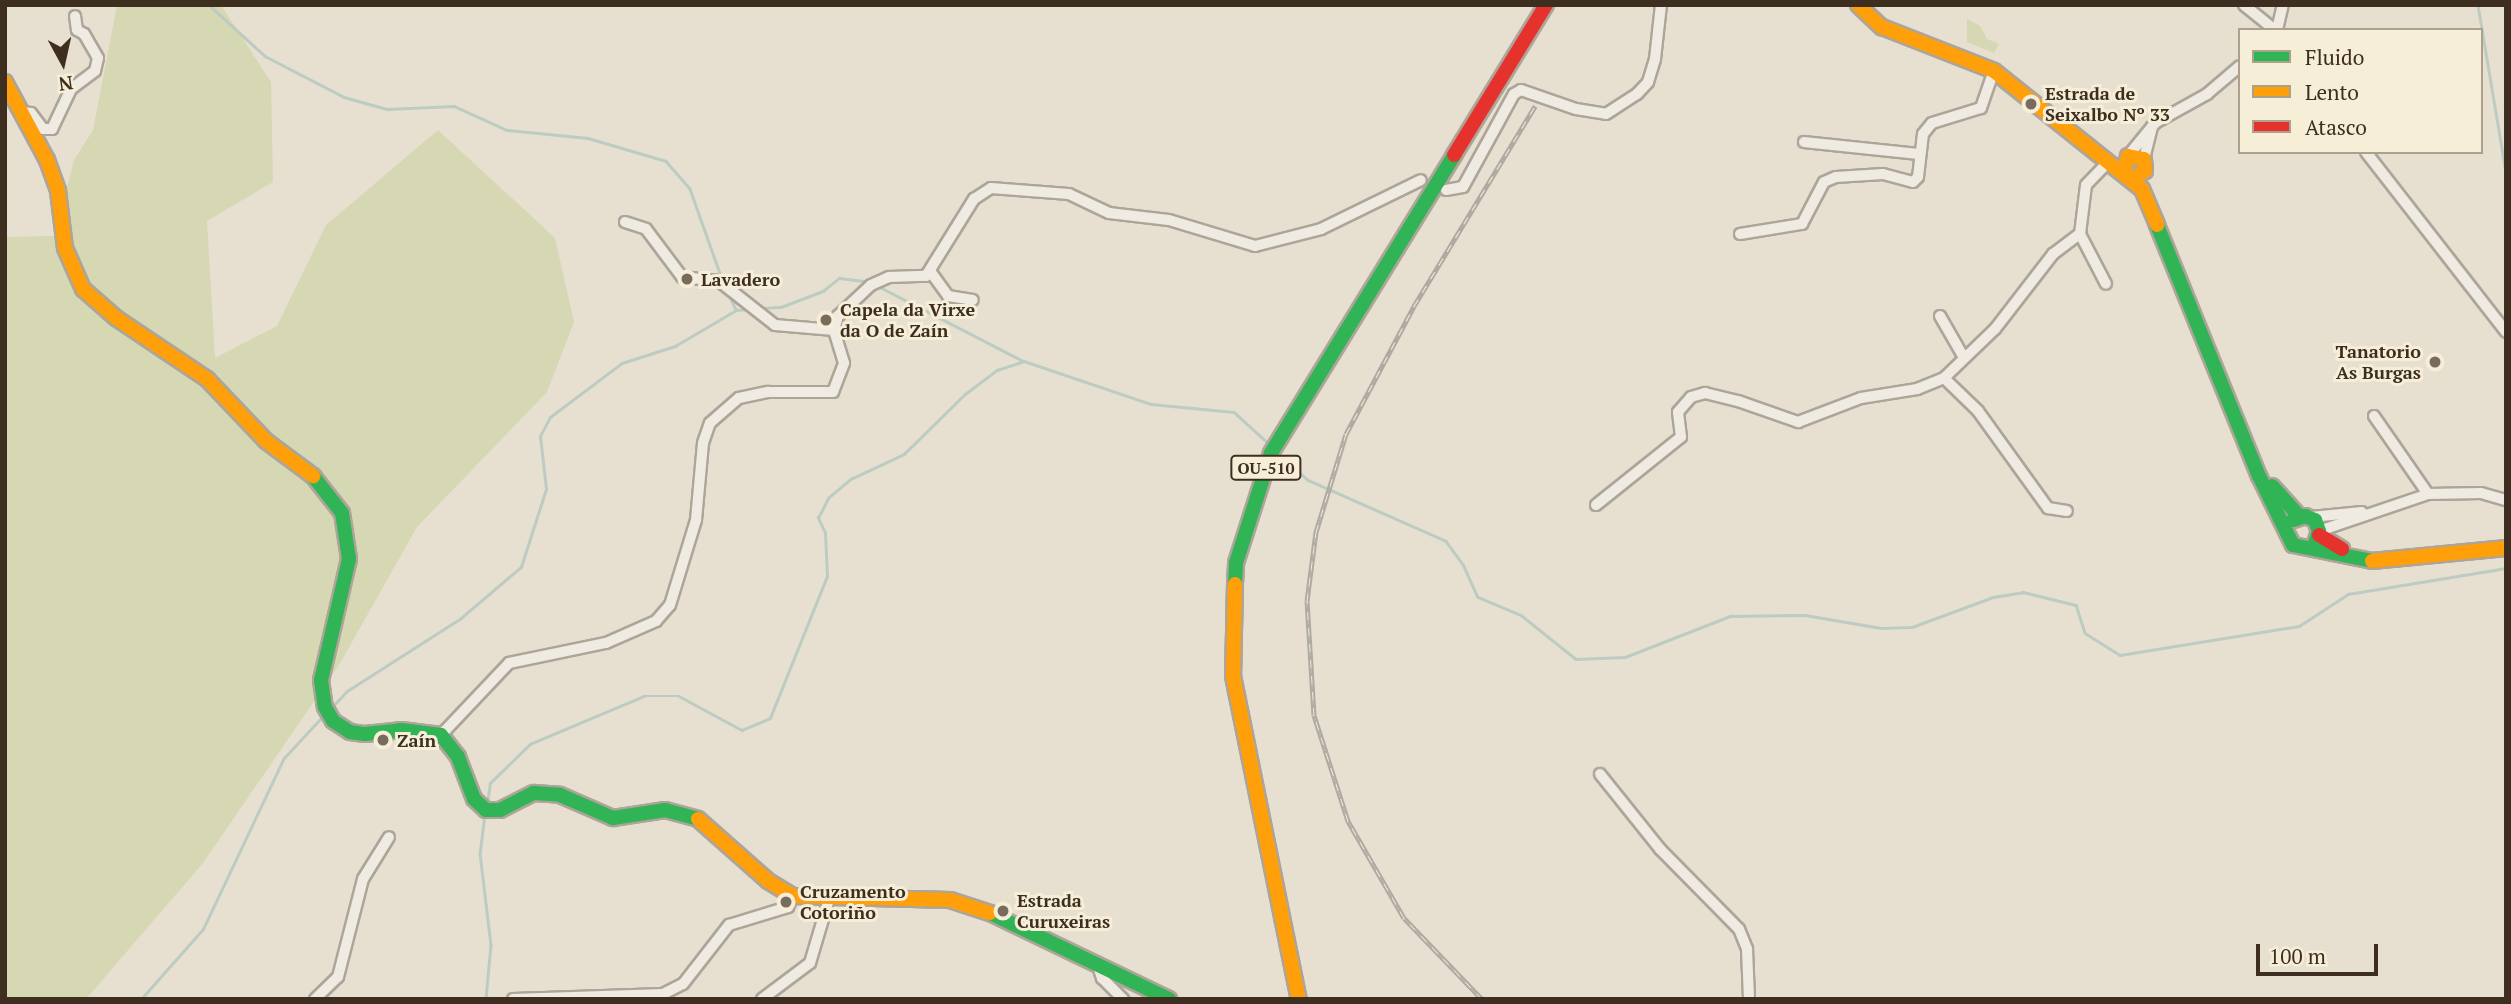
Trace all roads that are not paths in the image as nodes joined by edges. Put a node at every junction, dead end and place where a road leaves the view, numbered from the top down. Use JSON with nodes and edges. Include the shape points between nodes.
{"nodes":[{"id":1,"x":1546,"y":5,"type":"edge"},
{"id":2,"x":1661,"y":5,"type":"edge"},
{"id":3,"x":1858,"y":5,"type":"edge"},
{"id":4,"x":1867,"y":5,"type":"edge"},
{"id":5,"x":2244,"y":5,"type":"edge"},
{"id":6,"x":2283,"y":5,"type":"edge"},
{"id":7,"x":75,"y":16,"type":"dead end"},
{"id":8,"x":2273,"y":28,"type":"edge"},
{"id":9,"x":2277,"y":28,"type":"edge"},
{"id":10,"x":2238,"y":68,"type":"edge"},
{"id":11,"x":1997,"y":73,"type":"junction"},
{"id":12,"x":5,"y":82,"type":"edge"},
{"id":13,"x":2039,"y":94,"type":"junction"},
{"id":14,"x":21,"y":112,"type":"junction"},
{"id":15,"x":2152,"y":126,"type":"junction"},
{"id":16,"x":1804,"y":142,"type":"dead end"},
{"id":17,"x":2368,"y":154,"type":"edge"},
{"id":18,"x":1918,"y":155,"type":"junction"},
{"id":19,"x":2131,"y":168,"type":"junction"},
{"id":20,"x":1421,"y":180,"type":"dead end"},
{"id":21,"x":1446,"y":190,"type":"dead end"},
{"id":22,"x":625,"y":222,"type":"dead end"},
{"id":23,"x":1740,"y":234,"type":"dead end"},
{"id":24,"x":2080,"y":234,"type":"junction"},
{"id":25,"x":930,"y":271,"type":"junction"},
{"id":26,"x":2106,"y":284,"type":"dead end"},
{"id":27,"x":973,"y":300,"type":"dead end"},
{"id":28,"x":1940,"y":316,"type":"dead end"},
{"id":29,"x":834,"y":330,"type":"junction"},
{"id":30,"x":2506,"y":332,"type":"edge"},
{"id":31,"x":1963,"y":356,"type":"junction"},
{"id":32,"x":1944,"y":378,"type":"junction"},
{"id":33,"x":2374,"y":416,"type":"dead end"},
{"id":34,"x":2428,"y":494,"type":"junction"},
{"id":35,"x":2506,"y":500,"type":"edge"},
{"id":36,"x":1596,"y":505,"type":"dead end"},
{"id":37,"x":2067,"y":511,"type":"dead end"},
{"id":38,"x":2370,"y":513,"type":"junction"},
{"id":39,"x":2305,"y":516,"type":"junction"},
{"id":40,"x":2287,"y":528,"type":"junction"},
{"id":41,"x":2316,"y":537,"type":"junction"},
{"id":42,"x":2506,"y":541,"type":"edge"},
{"id":43,"x":2506,"y":548,"type":"edge"},
{"id":44,"x":441,"y":735,"type":"junction"},
{"id":45,"x":1600,"y":774,"type":"dead end"},
{"id":46,"x":389,"y":837,"type":"dead end"},
{"id":47,"x":793,"y":896,"type":"junction"},
{"id":48,"x":829,"y":899,"type":"junction"},
{"id":49,"x":1097,"y":965,"type":"junction"},
{"id":50,"x":316,"y":999,"type":"edge"},
{"id":51,"x":513,"y":999,"type":"edge"},
{"id":52,"x":762,"y":999,"type":"edge"},
{"id":53,"x":1123,"y":999,"type":"edge"},
{"id":54,"x":1169,"y":999,"type":"edge"},
{"id":55,"x":1298,"y":999,"type":"edge"},
{"id":56,"x":1749,"y":999,"type":"edge"}],
"edges":[{"from":1,"to":55,"type":"street","number":"OU-510","via":[[1271,453],[1236,563],[1233,676]]},
{"from":2,"to":21,"type":"street","via":[[1655,59],[1648,82],[1637,94],[1606,114],[1521,90],[1514,94],[1463,187]]},
{"from":3,"to":11,"type":"street","via":[[1882,27]]},
{"from":4,"to":13,"type":"street","via":[[1902,29],[1998,65]]},
{"from":5,"to":8,"type":"street"},
{"from":6,"to":9,"type":"street"},
{"from":7,"to":14,"type":"street","via":[[77,30],[98,58],[96,71],[71,89],[52,130],[43,129],[31,113]]},
{"from":10,"to":15,"type":"street","via":[[2207,94]]},
{"from":11,"to":13,"type":"street"},
{"from":11,"to":18,"type":"street","via":[[1981,108],[1932,123],[1923,134]]},
{"from":11,"to":19,"type":"street"},
{"from":12,"to":14,"type":"street"},
{"from":13,"to":19,"type":"street"},
{"from":14,"to":44,"type":"street","via":[[58,191],[65,248],[94,303],[207,379],[266,441],[321,482],[342,513],[349,559],[321,680],[325,707],[333,721],[350,732],[365,734],[401,730]]},
{"from":15,"to":19,"type":"street"},
{"from":15,"to":19,"type":"street"},
{"from":16,"to":18,"type":"street"},
{"from":17,"to":30,"type":"street"},
{"from":18,"to":23,"type":"street","via":[[1918,177],[1913,182],[1883,174],[1836,177],[1824,182],[1802,224]]},
{"from":19,"to":24,"type":"street","via":[[2086,185]]},
{"from":19,"to":39,"type":"street","via":[[2157,205],[2262,469]]},
{"from":19,"to":40,"type":"street","via":[[2259,476]]},
{"from":20,"to":25,"type":"street","via":[[1321,229],[1255,246],[1169,220],[1110,212],[1069,194],[991,188],[966,210]]},
{"from":22,"to":29,"type":"street","via":[[646,229],[682,277],[719,281],[775,325]]},
{"from":24,"to":26,"type":"street"},
{"from":24,"to":31,"type":"street","via":[[2053,254],[1995,329]]},
{"from":25,"to":27,"type":"street","via":[[948,296]]},
{"from":25,"to":29,"type":"street","via":[[926,276],[889,277],[871,285],[838,316]]},
{"from":28,"to":31,"type":"street"},
{"from":29,"to":44,"type":"street","via":[[844,363],[833,392],[768,392],[739,398],[710,423],[703,443],[696,520],[670,605],[656,621],[606,643],[509,663]]},
{"from":31,"to":32,"type":"street"},
{"from":32,"to":36,"type":"street","via":[[1917,389],[1861,398],[1798,422],[1738,401],[1705,394],[1691,397],[1678,412],[1681,437]]},
{"from":32,"to":37,"type":"street","via":[[1978,411],[2048,508]]},
{"from":33,"to":34,"type":"street"},
{"from":34,"to":35,"type":"street","via":[[2455,492]]},
{"from":34,"to":38,"type":"street"},
{"from":38,"to":39,"type":"street","via":[[2336,511]]},
{"from":38,"to":41,"type":"street"},
{"from":39,"to":40,"type":"street"},
{"from":39,"to":41,"type":"street"},
{"from":40,"to":41,"type":"street","via":[[2293,545]]},
{"from":41,"to":42,"type":"street","via":[[2340,549],[2377,556]]},
{"from":41,"to":43,"type":"street","via":[[2372,561]]},
{"from":44,"to":47,"type":"street","via":[[458,757],[474,799],[486,810],[500,810],[534,793],[560,796],[612,818],[665,810],[683,812],[702,821],[768,881]]},
{"from":45,"to":56,"type":"street","via":[[1651,840],[1739,929],[1747,950]]},
{"from":46,"to":50,"type":"street","via":[[363,879],[338,977]]},
{"from":47,"to":48,"type":"street"},
{"from":47,"to":51,"type":"street","via":[[788,907],[729,925],[683,984],[663,994]]},
{"from":48,"to":49,"type":"street","via":[[950,900],[1002,917]]},
{"from":48,"to":52,"type":"street","via":[[816,954],[802,971]]},
{"from":49,"to":53,"type":"street","via":[[1102,978]]},
{"from":49,"to":54,"type":"street"}]}
